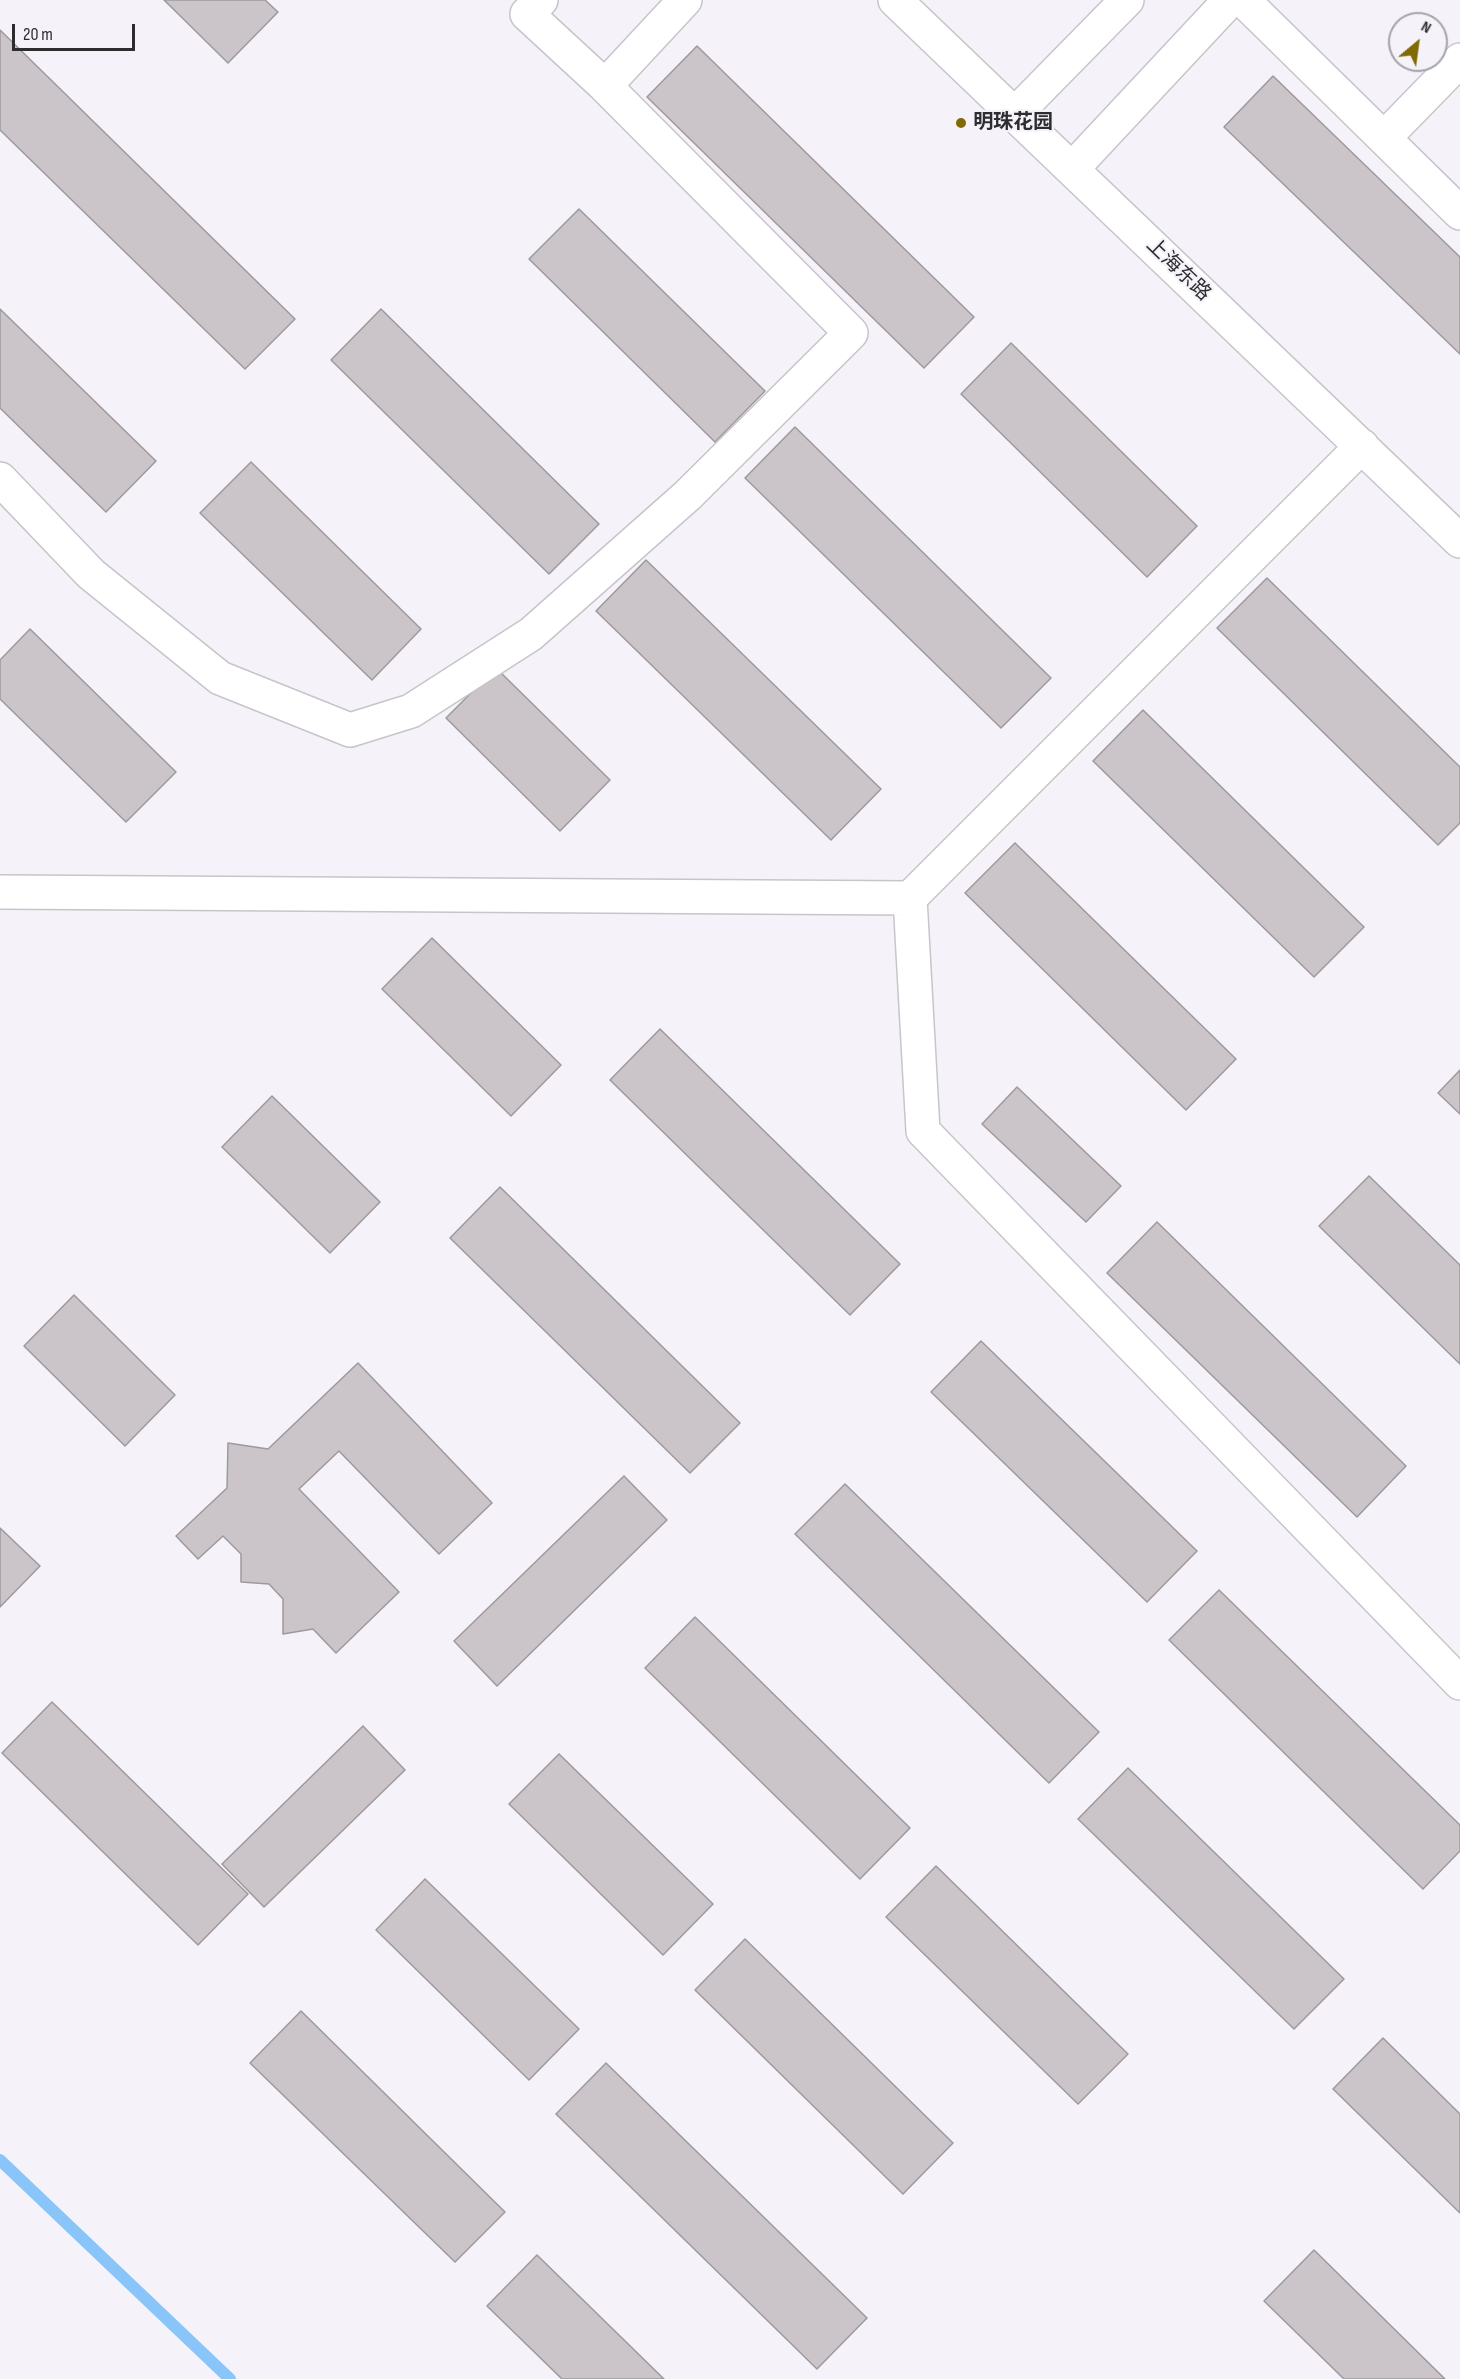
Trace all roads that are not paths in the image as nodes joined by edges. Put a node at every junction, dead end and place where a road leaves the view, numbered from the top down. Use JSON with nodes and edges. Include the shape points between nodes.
{"nodes":[{"id":1,"x":685,"y":0,"type":"edge"},
{"id":2,"x":895,"y":0,"type":"edge"},
{"id":3,"x":1127,"y":0,"type":"edge"},
{"id":4,"x":1230,"y":0,"type":"edge"},
{"id":5,"x":1243,"y":0,"type":"edge"},
{"id":6,"x":527,"y":5,"type":"edge"},
{"id":7,"x":1460,"y":60,"type":"edge"},
{"id":8,"x":605,"y":86,"type":"junction"},
{"id":9,"x":1015,"y":114,"type":"junction"},
{"id":10,"x":1384,"y":138,"type":"junction"},
{"id":11,"x":1072,"y":169,"type":"junction"},
{"id":12,"x":1460,"y":213,"type":"edge"},
{"id":13,"x":1362,"y":446,"type":"junction"},
{"id":14,"x":0,"y":479,"type":"edge"},
{"id":15,"x":1460,"y":541,"type":"edge"},
{"id":16,"x":0,"y":892,"type":"edge"},
{"id":17,"x":910,"y":898,"type":"junction"},
{"id":18,"x":1460,"y":1683,"type":"edge"}],
"edges":[{"from":1,"to":8,"type":"street"},
{"from":2,"to":9,"type":"street","name":"上海东路"},
{"from":3,"to":9,"type":"street"},
{"from":4,"to":11,"type":"street"},
{"from":5,"to":10,"type":"street"},
{"from":6,"to":8,"type":"street"},
{"from":7,"to":10,"type":"street"},
{"from":8,"to":14,"type":"street","via":[[851,333],[688,495],[521,640],[411,711],[350,730],[220,678],[91,574]]},
{"from":9,"to":11,"type":"street","name":"上海东路"},
{"from":10,"to":12,"type":"street"},
{"from":11,"to":13,"type":"street","name":"上海东路"},
{"from":13,"to":15,"type":"street","name":"上海东路"},
{"from":13,"to":17,"type":"street"},
{"from":16,"to":17,"type":"street"},
{"from":17,"to":18,"type":"street","via":[[922,1131]]}]}
